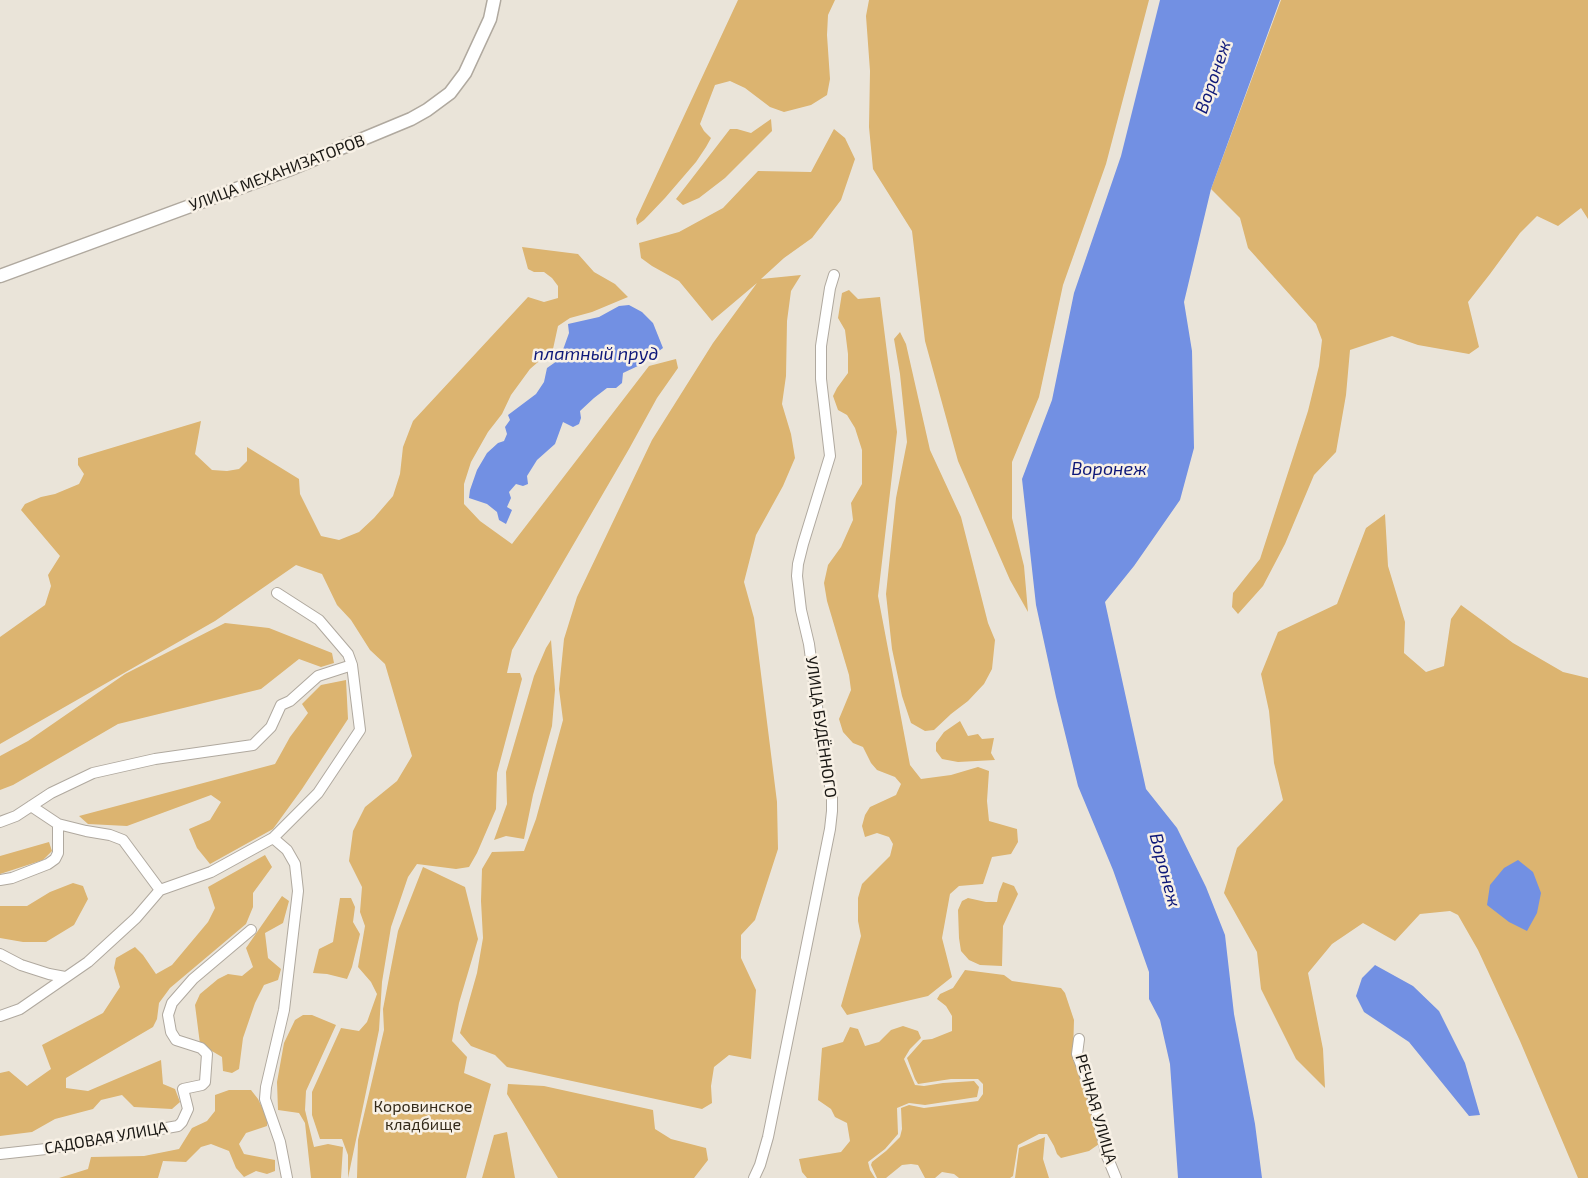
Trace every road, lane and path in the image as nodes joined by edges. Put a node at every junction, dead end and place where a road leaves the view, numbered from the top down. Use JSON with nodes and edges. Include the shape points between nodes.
{"nodes":[{"id":1,"x":494,"y":0,"type":"edge"},
{"id":2,"x":834,"y":275,"type":"dead end"},
{"id":3,"x":0,"y":276,"type":"edge"},
{"id":4,"x":277,"y":593,"type":"dead end"},
{"id":5,"x":352,"y":665,"type":"junction"},
{"id":6,"x":30,"y":806,"type":"junction"},
{"id":7,"x":0,"y":822,"type":"edge"},
{"id":8,"x":58,"y":824,"type":"junction"},
{"id":9,"x":273,"y":838,"type":"junction"},
{"id":10,"x":0,"y":880,"type":"edge"},
{"id":11,"x":160,"y":890,"type":"junction"},
{"id":12,"x":251,"y":930,"type":"dead end"},
{"id":13,"x":0,"y":954,"type":"edge"},
{"id":14,"x":65,"y":977,"type":"junction"},
{"id":15,"x":0,"y":1016,"type":"edge"},
{"id":16,"x":1079,"y":1039,"type":"dead end"},
{"id":17,"x":0,"y":1154,"type":"edge"},
{"id":18,"x":287,"y":1178,"type":"edge"},
{"id":19,"x":754,"y":1178,"type":"edge"},
{"id":20,"x":1116,"y":1178,"type":"edge"}],
"edges":[{"from":1,"to":3,"type":"main road","name":"УЛИЦА МЕХАНИЗАТОРОВ","via":[[490,19],[465,73],[450,93],[411,119],[283,172]]},
{"from":2,"to":19,"type":"street","name":"УЛИЦА БУДЁННОГО","via":[[820,346],[830,456],[803,544],[797,576],[832,794],[832,812],[768,1137]]},
{"from":4,"to":5,"type":"street","via":[[319,620],[348,654]]},
{"from":5,"to":6,"type":"street","via":[[318,676],[281,705],[271,727],[254,744],[155,758],[94,773]]},
{"from":5,"to":9,"type":"street","via":[[360,730],[318,792]]},
{"from":6,"to":7,"type":"street"},
{"from":6,"to":8,"type":"street"},
{"from":8,"to":10,"type":"street","via":[[55,859]]},
{"from":8,"to":11,"type":"street","via":[[123,840]]},
{"from":9,"to":11,"type":"street","via":[[211,872]]},
{"from":9,"to":18,"type":"street","via":[[287,850],[295,864],[298,891],[284,1010],[265,1099],[280,1142]]},
{"from":11,"to":14,"type":"street","via":[[122,931],[88,962]]},
{"from":12,"to":17,"type":"street","name":"САДОВАЯ УЛИЦА","via":[[192,979],[172,1003],[168,1015],[176,1040],[201,1048],[207,1054],[205,1082],[183,1089],[188,1110],[178,1126]]},
{"from":13,"to":14,"type":"street","via":[[49,974]]},
{"from":14,"to":15,"type":"street","via":[[20,1008]]},
{"from":16,"to":20,"type":"street","name":"РЕЧНАЯ УЛИЦА","via":[[1078,1054]]}]}
